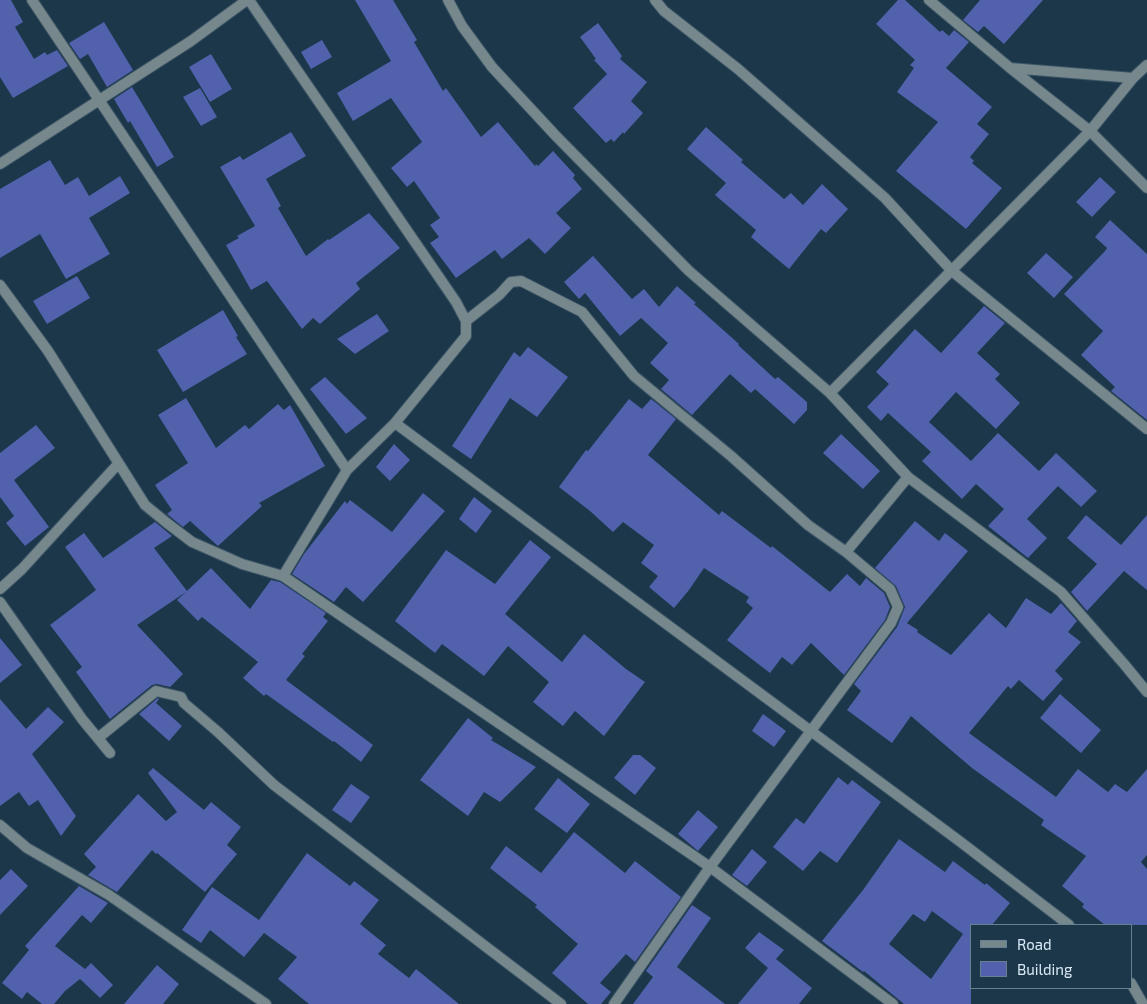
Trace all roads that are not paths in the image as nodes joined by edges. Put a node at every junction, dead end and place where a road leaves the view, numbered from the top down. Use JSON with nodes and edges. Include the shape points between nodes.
{"nodes":[{"id":1,"x":32,"y":0,"type":"edge"},
{"id":2,"x":248,"y":0,"type":"edge"},
{"id":3,"x":448,"y":0,"type":"edge"},
{"id":4,"x":655,"y":0,"type":"edge"},
{"id":5,"x":929,"y":0,"type":"edge"},
{"id":6,"x":1147,"y":65,"type":"edge"},
{"id":7,"x":1009,"y":68,"type":"junction"},
{"id":8,"x":1133,"y":78,"type":"junction"},
{"id":9,"x":98,"y":99,"type":"junction"},
{"id":10,"x":1090,"y":131,"type":"junction"},
{"id":11,"x":0,"y":164,"type":"edge"},
{"id":12,"x":1147,"y":188,"type":"edge"},
{"id":13,"x":952,"y":270,"type":"junction"},
{"id":14,"x":0,"y":285,"type":"edge"},
{"id":15,"x":466,"y":321,"type":"junction"},
{"id":16,"x":830,"y":393,"type":"junction"},
{"id":17,"x":395,"y":423,"type":"junction"},
{"id":18,"x":1147,"y":429,"type":"edge"},
{"id":19,"x":118,"y":464,"type":"junction"},
{"id":20,"x":347,"y":470,"type":"junction"},
{"id":21,"x":908,"y":477,"type":"junction"},
{"id":22,"x":846,"y":552,"type":"junction"},
{"id":23,"x":282,"y":576,"type":"junction"},
{"id":24,"x":0,"y":588,"type":"edge"},
{"id":25,"x":0,"y":602,"type":"edge"},
{"id":26,"x":1147,"y":692,"type":"edge"},
{"id":27,"x":810,"y":731,"type":"junction"},
{"id":28,"x":98,"y":738,"type":"junction"},
{"id":29,"x":110,"y":753,"type":"dead end"},
{"id":30,"x":0,"y":825,"type":"edge"},
{"id":31,"x":710,"y":867,"type":"junction"},
{"id":32,"x":1068,"y":924,"type":"edge"},
{"id":33,"x":1132,"y":985,"type":"edge"},
{"id":34,"x":266,"y":1004,"type":"edge"},
{"id":35,"x":561,"y":1004,"type":"edge"},
{"id":36,"x":614,"y":1004,"type":"edge"},
{"id":37,"x":893,"y":1004,"type":"edge"},
{"id":38,"x":1143,"y":1004,"type":"edge"}],
"edges":[{"from":1,"to":9,"type":"street"},
{"from":2,"to":9,"type":"street","via":[[191,41]]},
{"from":2,"to":15,"type":"street"},
{"from":3,"to":16,"type":"street","via":[[462,26],[492,67],[556,136],[689,271]]},
{"from":4,"to":13,"type":"street","via":[[885,198]]},
{"from":5,"to":7,"type":"street"},
{"from":6,"to":8,"type":"street"},
{"from":7,"to":8,"type":"street"},
{"from":7,"to":10,"type":"street"},
{"from":8,"to":10,"type":"street"},
{"from":9,"to":11,"type":"street"},
{"from":9,"to":20,"type":"street"},
{"from":10,"to":12,"type":"street"},
{"from":10,"to":13,"type":"street"},
{"from":13,"to":16,"type":"street"},
{"from":13,"to":18,"type":"street"},
{"from":14,"to":19,"type":"street","via":[[48,351]]},
{"from":15,"to":17,"type":"street","via":[[466,336]]},
{"from":15,"to":22,"type":"street","via":[[511,282],[521,281],[582,312],[634,376],[808,525]]},
{"from":16,"to":21,"type":"street"},
{"from":17,"to":20,"type":"street"},
{"from":17,"to":27,"type":"street"},
{"from":19,"to":23,"type":"street","via":[[145,505],[192,542],[242,564]]},
{"from":19,"to":24,"type":"street","via":[[22,569]]},
{"from":20,"to":23,"type":"street"},
{"from":21,"to":22,"type":"street"},
{"from":21,"to":26,"type":"street","via":[[1061,592]]},
{"from":22,"to":27,"type":"street","via":[[890,589],[898,607],[891,623]]},
{"from":23,"to":31,"type":"street"},
{"from":25,"to":28,"type":"street"},
{"from":27,"to":31,"type":"street"},
{"from":27,"to":32,"type":"street"},
{"from":28,"to":29,"type":"street"},
{"from":28,"to":35,"type":"street","via":[[156,691],[182,697],[184,703],[274,785]]},
{"from":30,"to":34,"type":"street","via":[[27,848],[109,895]]},
{"from":31,"to":36,"type":"street"},
{"from":31,"to":37,"type":"street"},
{"from":33,"to":38,"type":"street"}]}
